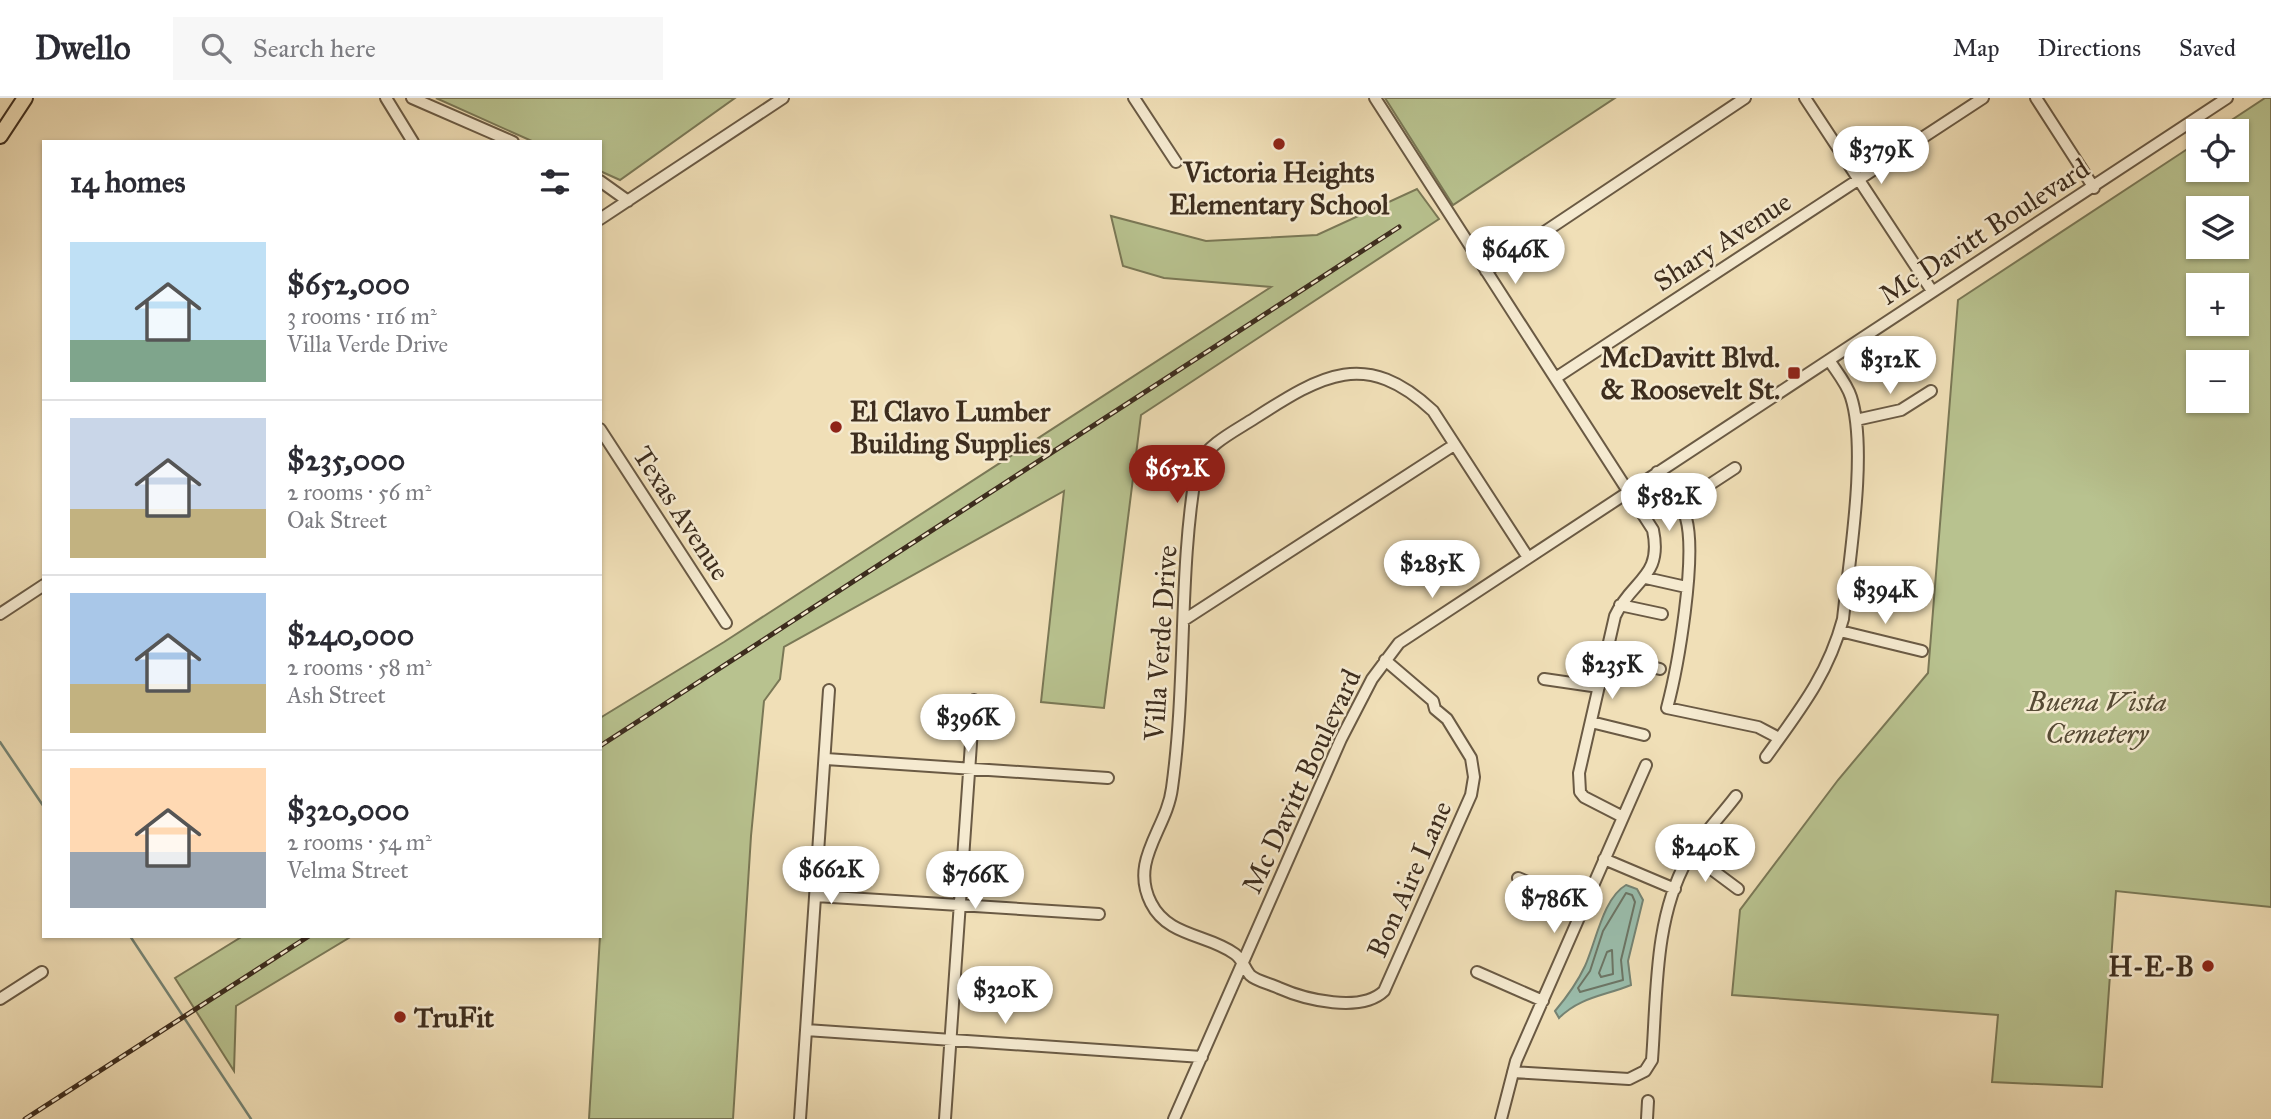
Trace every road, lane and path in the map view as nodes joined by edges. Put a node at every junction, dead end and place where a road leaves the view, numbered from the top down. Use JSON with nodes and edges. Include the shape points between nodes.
{"nodes":[{"id":1,"x":25,"y":98,"type":"edge"},
{"id":2,"x":386,"y":98,"type":"edge"},
{"id":3,"x":412,"y":98,"type":"edge"},
{"id":4,"x":783,"y":98,"type":"edge"},
{"id":5,"x":1135,"y":98,"type":"edge"},
{"id":6,"x":1375,"y":98,"type":"edge"},
{"id":7,"x":1745,"y":98,"type":"edge"},
{"id":8,"x":1983,"y":98,"type":"edge"},
{"id":9,"x":2036,"y":98,"type":"edge"},
{"id":10,"x":2227,"y":98,"type":"edge"},
{"id":11,"x":1811,"y":100,"type":"edge"},
{"id":12,"x":0,"y":136,"type":"edge"},
{"id":13,"x":412,"y":140,"type":"edge"},
{"id":14,"x":508,"y":140,"type":"edge"},
{"id":15,"x":1176,"y":162,"type":"dead end"},
{"id":16,"x":1857,"y":178,"type":"junction"},
{"id":17,"x":602,"y":182,"type":"edge"},
{"id":18,"x":2094,"y":188,"type":"junction"},
{"id":19,"x":628,"y":201,"type":"junction"},
{"id":20,"x":602,"y":218,"type":"edge"},
{"id":21,"x":1486,"y":271,"type":"junction"},
{"id":22,"x":1932,"y":291,"type":"junction"},
{"id":23,"x":1829,"y":360,"type":"junction"},
{"id":24,"x":1556,"y":377,"type":"junction"},
{"id":25,"x":1931,"y":391,"type":"dead end"},
{"id":26,"x":1856,"y":420,"type":"junction"},
{"id":27,"x":602,"y":432,"type":"edge"},
{"id":28,"x":1454,"y":444,"type":"junction"},
{"id":29,"x":1735,"y":468,"type":"dead end"},
{"id":30,"x":1657,"y":472,"type":"junction"},
{"id":31,"x":1629,"y":490,"type":"junction"},
{"id":32,"x":1680,"y":504,"type":"junction"},
{"id":33,"x":1527,"y":556,"type":"junction"},
{"id":34,"x":1646,"y":578,"type":"junction"},
{"id":35,"x":42,"y":586,"type":"edge"},
{"id":36,"x":1686,"y":587,"type":"junction"},
{"id":37,"x":1620,"y":605,"type":"junction"},
{"id":38,"x":0,"y":614,"type":"edge"},
{"id":39,"x":1662,"y":614,"type":"dead end"},
{"id":40,"x":1184,"y":620,"type":"junction"},
{"id":41,"x":726,"y":623,"type":"dead end"},
{"id":42,"x":1840,"y":631,"type":"junction"},
{"id":43,"x":1922,"y":651,"type":"dead end"},
{"id":44,"x":1606,"y":656,"type":"junction"},
{"id":45,"x":1385,"y":660,"type":"junction"},
{"id":46,"x":1660,"y":669,"type":"dead end"},
{"id":47,"x":1544,"y":679,"type":"dead end"},
{"id":48,"x":1599,"y":687,"type":"junction"},
{"id":49,"x":829,"y":690,"type":"dead end"},
{"id":50,"x":974,"y":700,"type":"dead end"},
{"id":51,"x":1591,"y":722,"type":"junction"},
{"id":52,"x":1644,"y":735,"type":"dead end"},
{"id":53,"x":1779,"y":738,"type":"junction"},
{"id":54,"x":1766,"y":757,"type":"dead end"},
{"id":55,"x":826,"y":760,"type":"junction"},
{"id":56,"x":1646,"y":765,"type":"dead end"},
{"id":57,"x":969,"y":769,"type":"junction"},
{"id":58,"x":1108,"y":778,"type":"dead end"},
{"id":59,"x":1737,"y":796,"type":"dead end"},
{"id":60,"x":1623,"y":817,"type":"junction"},
{"id":61,"x":1691,"y":854,"type":"junction"},
{"id":62,"x":1604,"y":859,"type":"junction"},
{"id":63,"x":1518,"y":878,"type":"dead end"},
{"id":64,"x":1738,"y":888,"type":"dead end"},
{"id":65,"x":1675,"y":889,"type":"junction"},
{"id":66,"x":816,"y":896,"type":"junction"},
{"id":67,"x":959,"y":903,"type":"junction"},
{"id":68,"x":1584,"y":905,"type":"junction"},
{"id":69,"x":1099,"y":914,"type":"dead end"},
{"id":70,"x":1243,"y":961,"type":"junction"},
{"id":71,"x":43,"y":972,"type":"dead end"},
{"id":72,"x":1477,"y":972,"type":"dead end"},
{"id":73,"x":0,"y":999,"type":"edge"},
{"id":74,"x":1543,"y":1001,"type":"junction"},
{"id":75,"x":806,"y":1030,"type":"junction"},
{"id":76,"x":950,"y":1038,"type":"junction"},
{"id":77,"x":1202,"y":1057,"type":"junction"},
{"id":78,"x":1513,"y":1072,"type":"junction"},
{"id":79,"x":1648,"y":1101,"type":"dead end"},
{"id":80,"x":800,"y":1119,"type":"edge"},
{"id":81,"x":944,"y":1119,"type":"edge"},
{"id":82,"x":1174,"y":1119,"type":"edge"},
{"id":83,"x":1501,"y":1119,"type":"edge"},
{"id":84,"x":1647,"y":1119,"type":"edge"}],
"edges":[{"from":1,"to":12,"type":"main road"},
{"from":2,"to":13,"type":"street"},
{"from":3,"to":14,"type":"street"},
{"from":4,"to":19,"type":"street"},
{"from":5,"to":15,"type":"street"},
{"from":6,"to":21,"type":"street"},
{"from":7,"to":21,"type":"street"},
{"from":8,"to":16,"type":"street","name":"Shary Avenue"},
{"from":9,"to":18,"type":"street"},
{"from":10,"to":18,"type":"street","name":"Mc Davitt Boulevard"},
{"from":11,"to":16,"type":"street"},
{"from":16,"to":22,"type":"street"},
{"from":16,"to":24,"type":"street","name":"Shary Avenue"},
{"from":17,"to":19,"type":"street"},
{"from":18,"to":22,"type":"street","name":"Mc Davitt Boulevard"},
{"from":19,"to":20,"type":"street"},
{"from":21,"to":24,"type":"street"},
{"from":22,"to":23,"type":"street","name":"Mc Davitt Boulevard"},
{"from":23,"to":26,"type":"street","via":[[1851,395]]},
{"from":23,"to":30,"type":"street","name":"Mc Davitt Boulevard"},
{"from":24,"to":31,"type":"street"},
{"from":25,"to":26,"type":"street","via":[[1900,410]]},
{"from":26,"to":42,"type":"street","via":[[1858,453]]},
{"from":27,"to":41,"type":"street","name":"Texas Avenue"},
{"from":28,"to":33,"type":"street","name":"Villa Verde Drive"},
{"from":28,"to":40,"type":"street"},
{"from":28,"to":40,"type":"street","name":"Villa Verde Drive","via":[[1433,411],[1413,392],[1359,374],[1339,374],[1306,386],[1224,439],[1197,465]]},
{"from":29,"to":32,"type":"street"},
{"from":30,"to":31,"type":"street","name":"Mc Davitt Boulevard"},
{"from":30,"to":32,"type":"street"},
{"from":31,"to":33,"type":"street","name":"Mc Davitt Boulevard"},
{"from":31,"to":34,"type":"street","via":[[1653,530],[1654,562]]},
{"from":32,"to":36,"type":"street","via":[[1690,552]]},
{"from":33,"to":45,"type":"street","name":"Mc Davitt Boulevard","via":[[1416,630]]},
{"from":34,"to":36,"type":"street"},
{"from":34,"to":37,"type":"street"},
{"from":35,"to":38,"type":"street"},
{"from":36,"to":53,"type":"street","via":[[1667,708],[1758,727]]},
{"from":37,"to":39,"type":"street"},
{"from":37,"to":44,"type":"street"},
{"from":40,"to":70,"type":"street","name":"Villa Verde Drive","via":[[1172,789],[1144,860],[1146,891],[1171,925],[1233,952]]},
{"from":42,"to":43,"type":"street"},
{"from":42,"to":53,"type":"street","via":[[1815,690]]},
{"from":44,"to":46,"type":"street"},
{"from":44,"to":48,"type":"street"},
{"from":45,"to":70,"type":"street","name":"Mc Davitt Boulevard","via":[[1341,739]]},
{"from":45,"to":70,"type":"street","name":"Bon Aire Lane","via":[[1447,719],[1471,758],[1474,777],[1471,795],[1384,991],[1375,1000],[1363,1002],[1306,999],[1251,975]]},
{"from":47,"to":48,"type":"street"},
{"from":48,"to":51,"type":"street"},
{"from":49,"to":55,"type":"street"},
{"from":50,"to":57,"type":"street"},
{"from":51,"to":52,"type":"street"},
{"from":51,"to":60,"type":"street","via":[[1579,773],[1580,792],[1591,803]]},
{"from":53,"to":54,"type":"street"},
{"from":55,"to":57,"type":"street"},
{"from":55,"to":66,"type":"street"},
{"from":56,"to":60,"type":"street"},
{"from":57,"to":58,"type":"street"},
{"from":57,"to":67,"type":"street"},
{"from":59,"to":61,"type":"street"},
{"from":60,"to":62,"type":"street"},
{"from":61,"to":64,"type":"street"},
{"from":61,"to":65,"type":"street"},
{"from":62,"to":65,"type":"street"},
{"from":62,"to":68,"type":"street"},
{"from":63,"to":68,"type":"street"},
{"from":65,"to":78,"type":"street","via":[[1662,943],[1652,1060],[1645,1071],[1629,1079]]},
{"from":66,"to":67,"type":"street"},
{"from":66,"to":75,"type":"street"},
{"from":67,"to":69,"type":"street"},
{"from":67,"to":76,"type":"street"},
{"from":68,"to":74,"type":"street"},
{"from":70,"to":77,"type":"street","name":"Mc Davitt Boulevard"},
{"from":71,"to":73,"type":"street"},
{"from":72,"to":74,"type":"street"},
{"from":74,"to":78,"type":"street"},
{"from":75,"to":76,"type":"street"},
{"from":75,"to":80,"type":"street"},
{"from":76,"to":77,"type":"street"},
{"from":76,"to":81,"type":"street"},
{"from":77,"to":82,"type":"street","name":"Mc Davitt Boulevard"},
{"from":78,"to":83,"type":"street"},
{"from":79,"to":84,"type":"street"}]}
